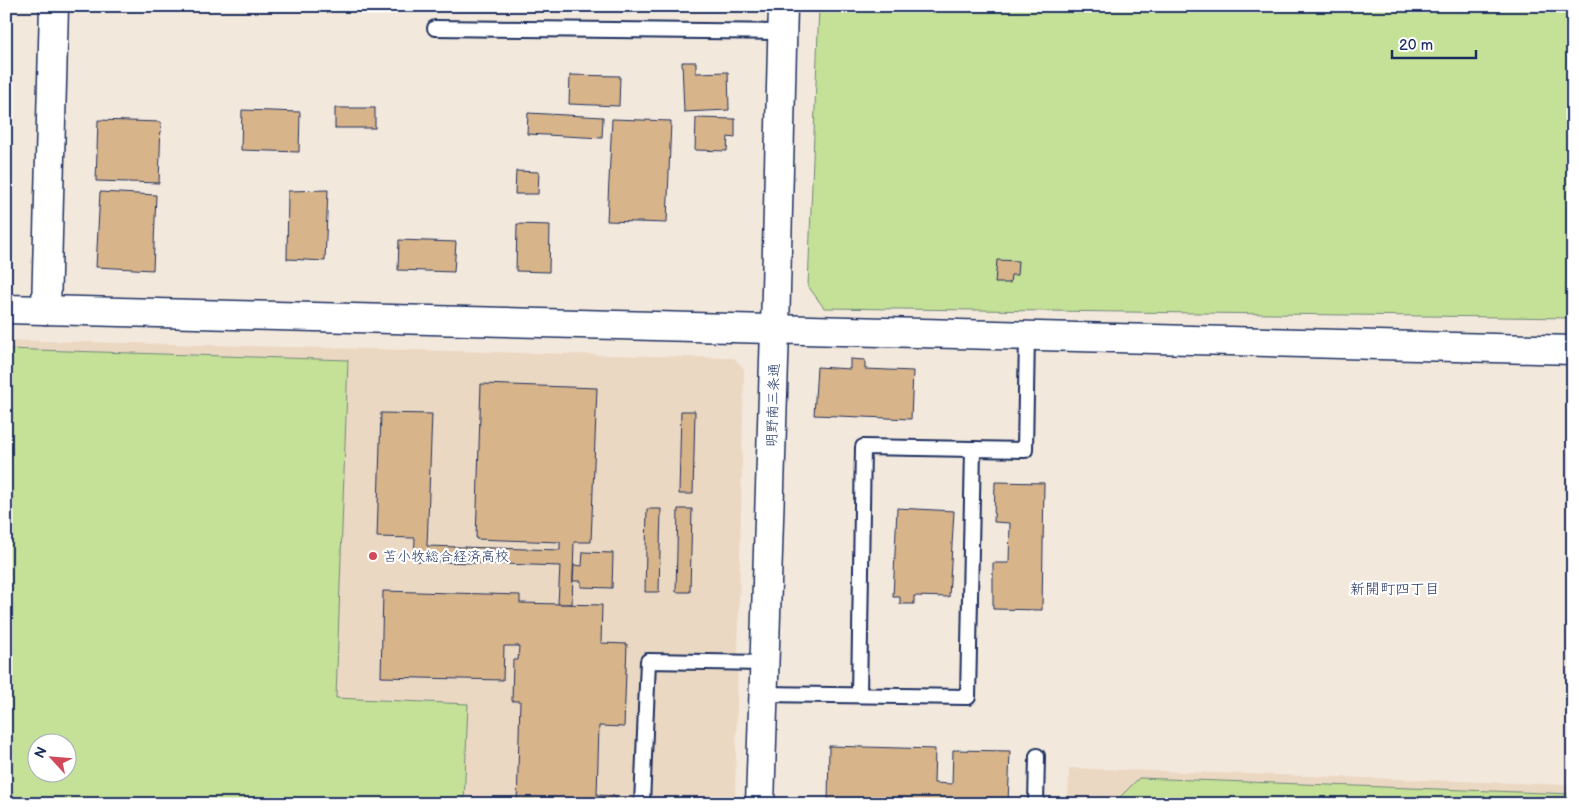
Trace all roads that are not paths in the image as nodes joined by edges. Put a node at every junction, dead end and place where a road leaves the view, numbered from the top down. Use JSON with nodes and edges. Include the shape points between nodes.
{"nodes":[{"id":1,"x":54,"y":6,"type":"edge"},
{"id":2,"x":783,"y":19,"type":"edge"},
{"id":3,"x":435,"y":28,"type":"dead end"},
{"id":4,"x":6,"y":310,"type":"edge"},
{"id":5,"x":46,"y":310,"type":"junction"},
{"id":6,"x":775,"y":330,"type":"junction"},
{"id":7,"x":1027,"y":336,"type":"junction"},
{"id":8,"x":1573,"y":350,"type":"edge"},
{"id":9,"x":973,"y":449,"type":"junction"},
{"id":10,"x":764,"y":663,"type":"junction"},
{"id":11,"x":764,"y":694,"type":"junction"},
{"id":12,"x":859,"y":696,"type":"junction"},
{"id":13,"x":1037,"y":756,"type":"dead end"},
{"id":14,"x":642,"y":804,"type":"edge"},
{"id":15,"x":760,"y":804,"type":"edge"},
{"id":16,"x":1036,"y":804,"type":"edge"}],
"edges":[{"from":1,"to":5,"type":"street"},
{"from":2,"to":3,"type":"lane"},
{"from":2,"to":6,"type":"street","name":"明野南三条通"},
{"from":4,"to":5,"type":"street"},
{"from":5,"to":6,"type":"street"},
{"from":6,"to":7,"type":"street"},
{"from":6,"to":10,"type":"street","name":"明野南三条通"},
{"from":7,"to":8,"type":"street"},
{"from":7,"to":9,"type":"lane","via":[[1025,450]]},
{"from":9,"to":12,"type":"lane","via":[[968,697]]},
{"from":9,"to":12,"type":"lane","via":[[863,447]]},
{"from":10,"to":11,"type":"street","name":"明野南三条通"},
{"from":10,"to":14,"type":"lane","via":[[648,661]]},
{"from":11,"to":12,"type":"lane"},
{"from":11,"to":15,"type":"street","name":"明野南三条通"},
{"from":13,"to":16,"type":"lane"}]}
